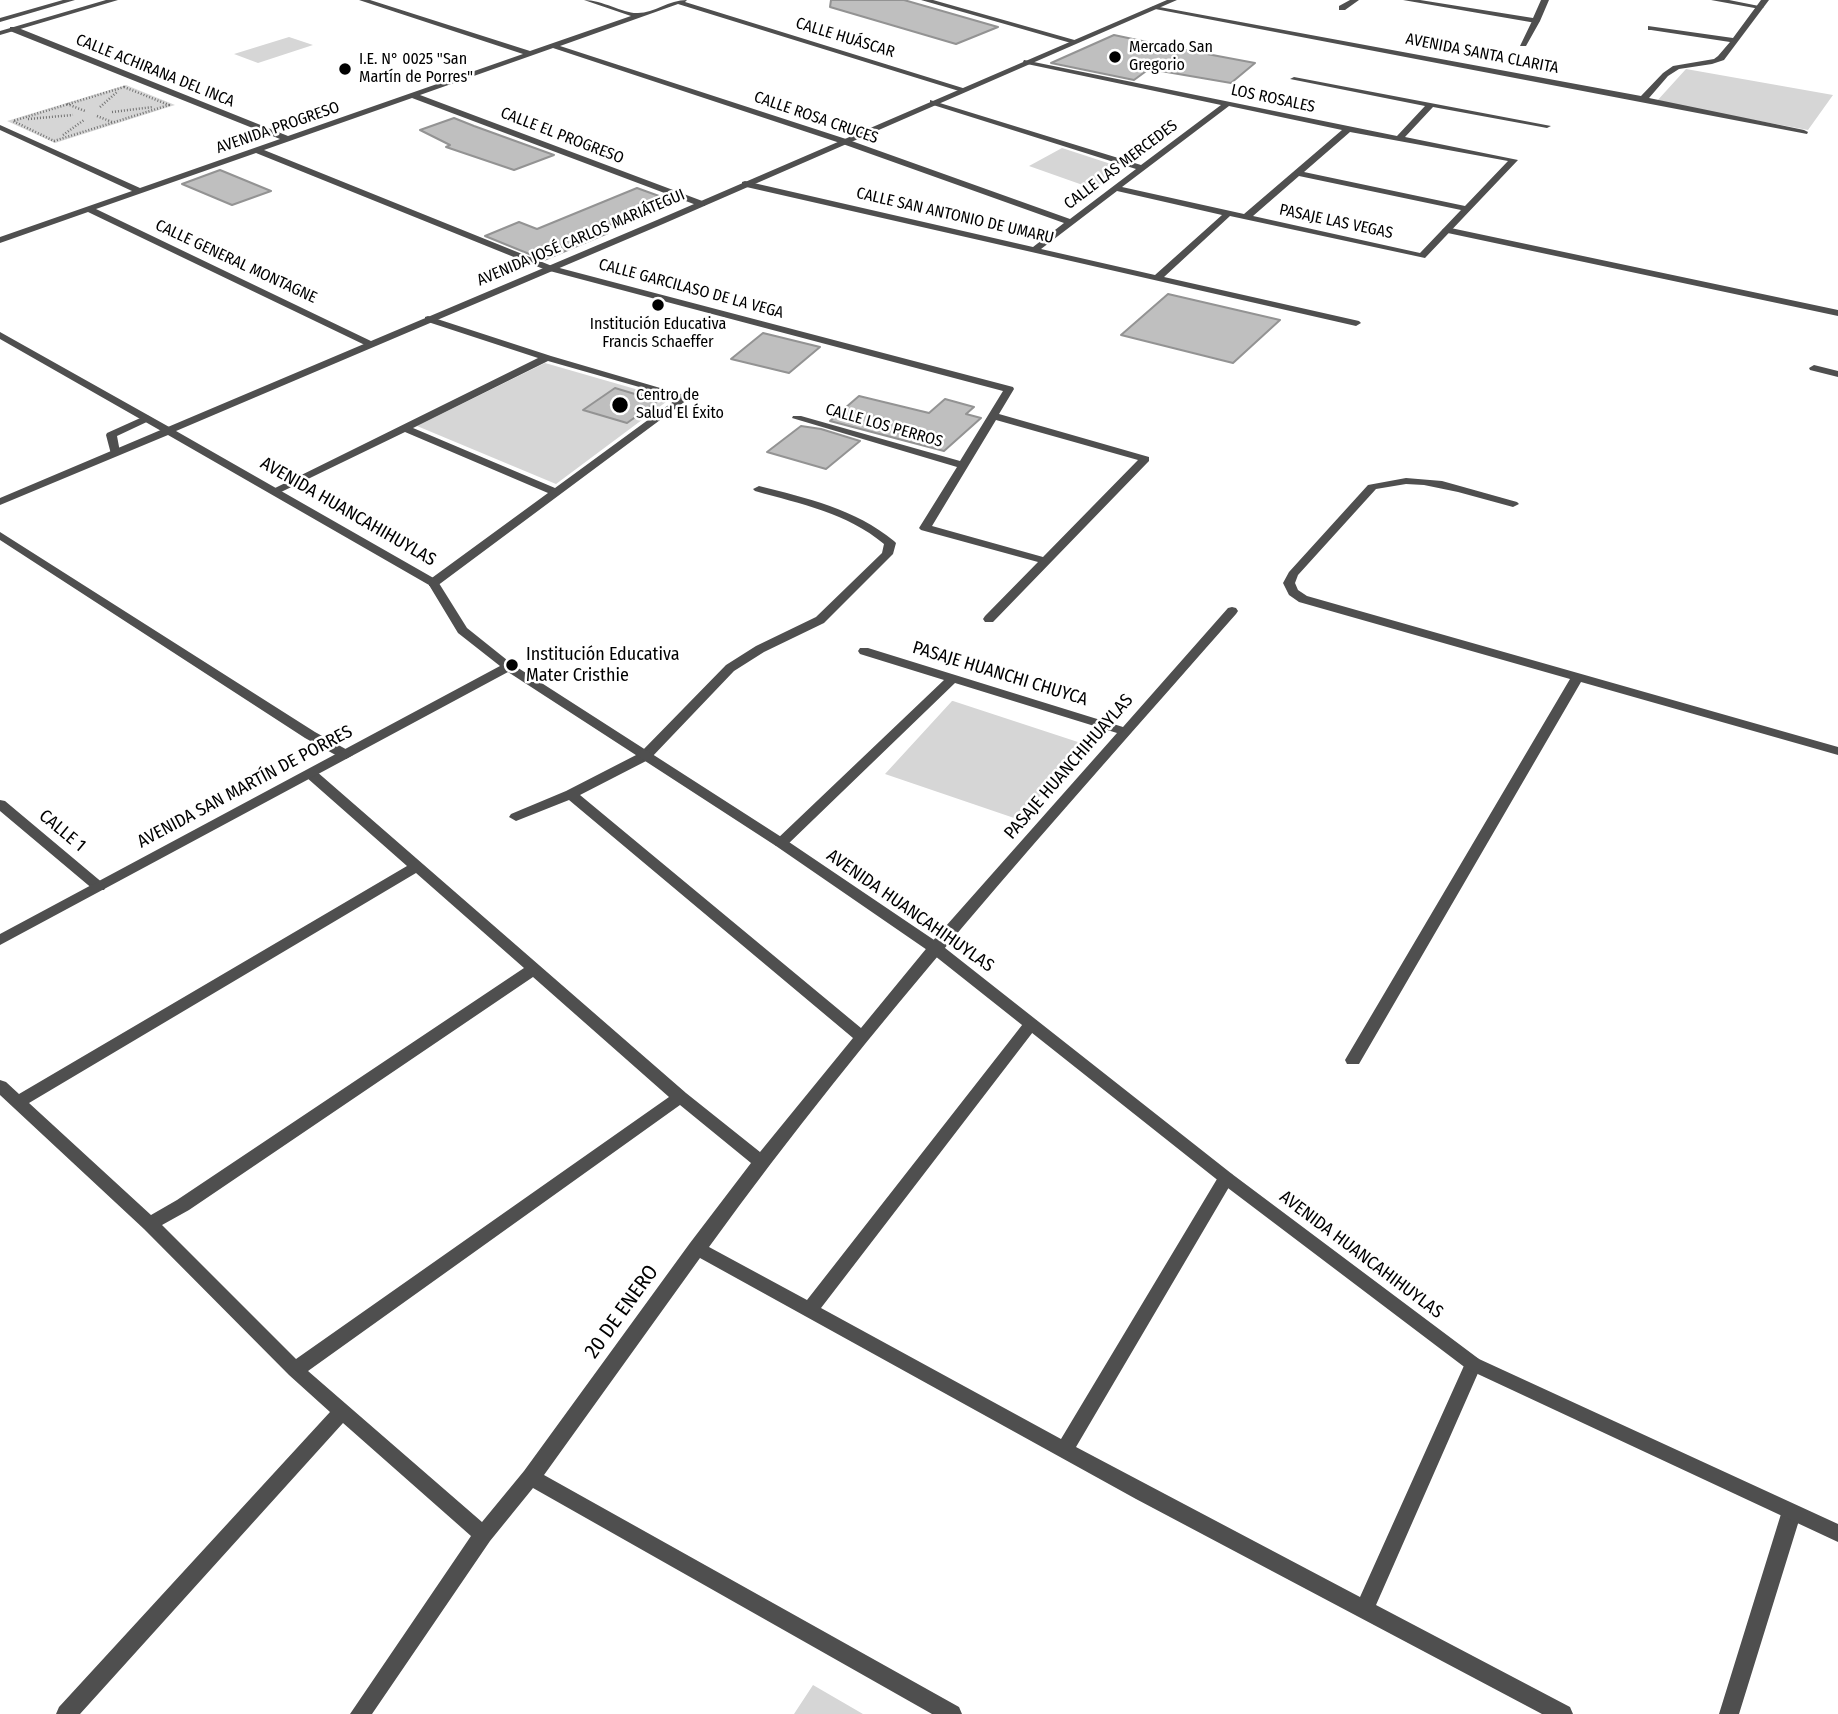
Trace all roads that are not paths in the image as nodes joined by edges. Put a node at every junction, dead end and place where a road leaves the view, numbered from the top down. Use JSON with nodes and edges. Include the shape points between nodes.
{"nodes":[{"id":1,"x":71,"y":0,"type":"edge"},
{"id":2,"x":114,"y":0,"type":"edge"},
{"id":3,"x":363,"y":0,"type":"edge"},
{"id":4,"x":589,"y":0,"type":"edge"},
{"id":5,"x":925,"y":0,"type":"edge"},
{"id":6,"x":1172,"y":0,"type":"edge"},
{"id":7,"x":1355,"y":0,"type":"edge"},
{"id":8,"x":1407,"y":0,"type":"edge"},
{"id":9,"x":1545,"y":0,"type":"edge"},
{"id":10,"x":1715,"y":0,"type":"edge"},
{"id":11,"x":681,"y":1,"type":"edge"},
{"id":12,"x":1763,"y":4,"type":"edge"},
{"id":13,"x":1154,"y":8,"type":"junction"},
{"id":14,"x":1342,"y":8,"type":"dead end"},
{"id":15,"x":639,"y":16,"type":"junction"},
{"id":16,"x":0,"y":20,"type":"edge"},
{"id":17,"x":1536,"y":21,"type":"junction"},
{"id":18,"x":1651,"y":28,"type":"dead end"},
{"id":19,"x":12,"y":29,"type":"junction"},
{"id":20,"x":0,"y":33,"type":"edge"},
{"id":21,"x":1734,"y":40,"type":"junction"},
{"id":22,"x":1074,"y":41,"type":"junction"},
{"id":23,"x":1523,"y":44,"type":"dead end"},
{"id":24,"x":553,"y":46,"type":"junction"},
{"id":25,"x":531,"y":54,"type":"junction"},
{"id":26,"x":1027,"y":62,"type":"junction"},
{"id":27,"x":1294,"y":79,"type":"dead end"},
{"id":28,"x":962,"y":89,"type":"junction"},
{"id":29,"x":412,"y":95,"type":"junction"},
{"id":30,"x":1643,"y":99,"type":"junction"},
{"id":31,"x":933,"y":102,"type":"junction"},
{"id":32,"x":1227,"y":104,"type":"junction"},
{"id":33,"x":1432,"y":104,"type":"junction"},
{"id":34,"x":3,"y":125,"type":"edge"},
{"id":35,"x":1547,"y":126,"type":"dead end"},
{"id":36,"x":1348,"y":129,"type":"junction"},
{"id":37,"x":1804,"y":132,"type":"dead end"},
{"id":38,"x":1399,"y":138,"type":"junction"},
{"id":39,"x":288,"y":139,"type":"junction"},
{"id":40,"x":843,"y":141,"type":"junction"},
{"id":41,"x":256,"y":150,"type":"junction"},
{"id":42,"x":1514,"y":160,"type":"joint"},
{"id":43,"x":1141,"y":168,"type":"junction"},
{"id":44,"x":1298,"y":173,"type":"junction"},
{"id":45,"x":745,"y":184,"type":"junction"},
{"id":46,"x":1114,"y":188,"type":"junction"},
{"id":47,"x":139,"y":191,"type":"junction"},
{"id":48,"x":702,"y":204,"type":"junction"},
{"id":49,"x":1467,"y":208,"type":"junction"},
{"id":50,"x":88,"y":209,"type":"junction"},
{"id":51,"x":1229,"y":213,"type":"junction"},
{"id":52,"x":1246,"y":217,"type":"junction"},
{"id":53,"x":1069,"y":221,"type":"junction"},
{"id":54,"x":1446,"y":230,"type":"junction"},
{"id":55,"x":0,"y":240,"type":"edge"},
{"id":56,"x":1034,"y":250,"type":"junction"},
{"id":57,"x":549,"y":268,"type":"junction"},
{"id":58,"x":1158,"y":278,"type":"junction"},
{"id":59,"x":1838,"y":313,"type":"edge"},
{"id":60,"x":428,"y":319,"type":"junction"},
{"id":61,"x":1356,"y":323,"type":"dead end"},
{"id":62,"x":0,"y":335,"type":"edge"},
{"id":63,"x":370,"y":344,"type":"junction"},
{"id":64,"x":547,"y":358,"type":"junction"},
{"id":65,"x":1814,"y":368,"type":"dead end"},
{"id":66,"x":1838,"y":374,"type":"edge"},
{"id":67,"x":993,"y":416,"type":"junction"},
{"id":68,"x":147,"y":418,"type":"junction"},
{"id":69,"x":797,"y":418,"type":"dead end"},
{"id":70,"x":405,"y":428,"type":"junction"},
{"id":71,"x":167,"y":430,"type":"junction"},
{"id":72,"x":115,"y":452,"type":"junction"},
{"id":73,"x":963,"y":465,"type":"junction"},
{"id":74,"x":759,"y":489,"type":"dead end"},
{"id":75,"x":275,"y":491,"type":"junction"},
{"id":76,"x":556,"y":494,"type":"junction"},
{"id":77,"x":0,"y":502,"type":"edge"},
{"id":78,"x":1513,"y":504,"type":"dead end"},
{"id":79,"x":0,"y":535,"type":"edge"},
{"id":80,"x":1046,"y":561,"type":"junction"},
{"id":81,"x":433,"y":583,"type":"junction"},
{"id":82,"x":1232,"y":611,"type":"dead end"},
{"id":83,"x":989,"y":619,"type":"dead end"},
{"id":84,"x":864,"y":651,"type":"dead end"},
{"id":85,"x":508,"y":667,"type":"junction"},
{"id":86,"x":1577,"y":677,"type":"junction"},
{"id":87,"x":953,"y":678,"type":"junction"},
{"id":88,"x":1126,"y":732,"type":"junction"},
{"id":89,"x":1838,"y":751,"type":"edge"},
{"id":90,"x":346,"y":755,"type":"junction"},
{"id":91,"x":645,"y":755,"type":"junction"},
{"id":92,"x":311,"y":774,"type":"junction"},
{"id":93,"x":571,"y":794,"type":"junction"},
{"id":94,"x":0,"y":804,"type":"edge"},
{"id":95,"x":516,"y":817,"type":"dead end"},
{"id":96,"x":781,"y":843,"type":"junction"},
{"id":97,"x":416,"y":867,"type":"junction"},
{"id":98,"x":99,"y":887,"type":"junction"},
{"id":99,"x":0,"y":940,"type":"edge"},
{"id":100,"x":935,"y":948,"type":"junction"},
{"id":101,"x":532,"y":970,"type":"junction"},
{"id":102,"x":1031,"y":1024,"type":"junction"},
{"id":103,"x":862,"y":1037,"type":"junction"},
{"id":104,"x":1353,"y":1060,"type":"dead end"},
{"id":105,"x":0,"y":1086,"type":"edge"},
{"id":106,"x":680,"y":1097,"type":"junction"},
{"id":107,"x":18,"y":1102,"type":"junction"},
{"id":108,"x":761,"y":1162,"type":"junction"},
{"id":109,"x":1226,"y":1178,"type":"junction"},
{"id":110,"x":150,"y":1224,"type":"junction"},
{"id":111,"x":696,"y":1248,"type":"junction"},
{"id":112,"x":809,"y":1310,"type":"junction"},
{"id":113,"x":1473,"y":1364,"type":"junction"},
{"id":114,"x":295,"y":1370,"type":"junction"},
{"id":115,"x":342,"y":1411,"type":"junction"},
{"id":116,"x":1064,"y":1450,"type":"junction"},
{"id":117,"x":531,"y":1477,"type":"junction"},
{"id":118,"x":1791,"y":1514,"type":"junction"},
{"id":119,"x":1838,"y":1533,"type":"edge"},
{"id":120,"x":483,"y":1535,"type":"junction"},
{"id":121,"x":1364,"y":1609,"type":"junction"},
{"id":122,"x":66,"y":1714,"type":"edge"},
{"id":123,"x":359,"y":1714,"type":"edge"},
{"id":124,"x":953,"y":1714,"type":"edge"},
{"id":125,"x":1563,"y":1714,"type":"edge"},
{"id":126,"x":1729,"y":1714,"type":"edge"}],
"edges":[{"from":1,"to":16,"type":"street"},
{"from":2,"to":19,"type":"street"},
{"from":3,"to":25,"type":"street"},
{"from":4,"to":15,"type":"street"},
{"from":5,"to":22,"type":"street"},
{"from":6,"to":13,"type":"street","name":"AVENIDA JOSÉ CARLOS MARIÁTEGUI"},
{"from":7,"to":14,"type":"street"},
{"from":8,"to":17,"type":"street"},
{"from":9,"to":17,"type":"street"},
{"from":10,"to":12,"type":"street"},
{"from":11,"to":15,"type":"street","name":"AVENIDA PROGRESO"},
{"from":11,"to":28,"type":"street","name":"CALLE HUÁSCAR"},
{"from":12,"to":21,"type":"street"},
{"from":13,"to":22,"type":"street","name":"AVENIDA JOSÉ CARLOS MARIÁTEGUI"},
{"from":13,"to":30,"type":"street","name":"AVENIDA SANTA CLARITA"},
{"from":15,"to":24,"type":"street","name":"AVENIDA PROGRESO"},
{"from":17,"to":23,"type":"street"},
{"from":18,"to":21,"type":"street"},
{"from":19,"to":20,"type":"street"},
{"from":19,"to":39,"type":"street","name":"CALLE ACHIRANA DEL INCA"},
{"from":21,"to":30,"type":"street","via":[[1714,62],[1671,70]]},
{"from":22,"to":26,"type":"street","name":"AVENIDA JOSÉ CARLOS MARIÁTEGUI"},
{"from":24,"to":25,"type":"street","name":"AVENIDA PROGRESO"},
{"from":24,"to":40,"type":"street","name":"CALLE ROSA CRUCES"},
{"from":25,"to":29,"type":"street","name":"AVENIDA PROGRESO"},
{"from":26,"to":28,"type":"street","name":"AVENIDA JOSÉ CARLOS MARIÁTEGUI"},
{"from":26,"to":32,"type":"street","name":"LOS ROSALES"},
{"from":27,"to":33,"type":"street"},
{"from":28,"to":31,"type":"street","name":"AVENIDA JOSÉ CARLOS MARIÁTEGUI"},
{"from":29,"to":39,"type":"street","name":"AVENIDA PROGRESO"},
{"from":29,"to":48,"type":"street","name":"CALLE EL PROGRESO"},
{"from":30,"to":37,"type":"street","name":"AVENIDA SANTA CLARITA"},
{"from":31,"to":40,"type":"street","name":"AVENIDA JOSÉ CARLOS MARIÁTEGUI"},
{"from":31,"to":43,"type":"street"},
{"from":32,"to":36,"type":"street","name":"LOS ROSALES"},
{"from":32,"to":43,"type":"street","name":"CALLE LAS MERCEDES"},
{"from":33,"to":35,"type":"street"},
{"from":33,"to":38,"type":"street"},
{"from":34,"to":47,"type":"street"},
{"from":36,"to":38,"type":"street","name":"LOS ROSALES"},
{"from":36,"to":44,"type":"street"},
{"from":38,"to":42,"type":"street","name":"LOS ROSALES"},
{"from":39,"to":41,"type":"street","name":"AVENIDA PROGRESO"},
{"from":40,"to":45,"type":"street","name":"AVENIDA JOSÉ CARLOS MARIÁTEGUI"},
{"from":40,"to":53,"type":"street","name":"CALLE ROSA CRUCES"},
{"from":41,"to":47,"type":"street","name":"AVENIDA PROGRESO"},
{"from":41,"to":57,"type":"street","name":"CALLE GARCILASO DE LA VEGA"},
{"from":42,"to":49,"type":"street","name":"PASAJE LAS VEGAS"},
{"from":43,"to":46,"type":"street","name":"CALLE LAS MERCEDES"},
{"from":44,"to":49,"type":"street"},
{"from":44,"to":52,"type":"street"},
{"from":45,"to":48,"type":"street","name":"AVENIDA JOSÉ CARLOS MARIÁTEGUI"},
{"from":45,"to":56,"type":"street","name":"CALLE SAN ANTONIO DE UMARU"},
{"from":46,"to":51,"type":"street","name":"PASAJE LAS VEGAS"},
{"from":46,"to":53,"type":"street","name":"CALLE LAS MERCEDES"},
{"from":47,"to":50,"type":"street","name":"AVENIDA PROGRESO"},
{"from":48,"to":57,"type":"street","name":"AVENIDA JOSÉ CARLOS MARIÁTEGUI"},
{"from":49,"to":54,"type":"street","name":"PASAJE LAS VEGAS"},
{"from":50,"to":55,"type":"street","name":"AVENIDA PROGRESO"},
{"from":50,"to":63,"type":"street","name":"CALLE GENERAL MONTAGNE"},
{"from":51,"to":52,"type":"street","name":"PASAJE LAS VEGAS"},
{"from":51,"to":58,"type":"street"},
{"from":52,"to":54,"type":"street","name":"PASAJE LAS VEGAS","via":[[1422,256]]},
{"from":53,"to":56,"type":"street","name":"CALLE LAS MERCEDES"},
{"from":54,"to":59,"type":"street"},
{"from":56,"to":58,"type":"street","name":"CALLE SAN ANTONIO DE UMARU"},
{"from":57,"to":60,"type":"street","name":"AVENIDA JOSÉ CARLOS MARIÁTEGUI"},
{"from":57,"to":67,"type":"street","name":"CALLE GARCILASO DE LA VEGA","via":[[1009,389]]},
{"from":58,"to":61,"type":"street","name":"CALLE SAN ANTONIO DE UMARU"},
{"from":60,"to":63,"type":"street","name":"AVENIDA JOSÉ CARLOS MARIÁTEGUI"},
{"from":60,"to":64,"type":"street"},
{"from":62,"to":68,"type":"street","name":"AVENIDA HUANCAHIHUYLAS"},
{"from":63,"to":71,"type":"street","name":"AVENIDA JOSÉ CARLOS MARIÁTEGUI"},
{"from":64,"to":70,"type":"street"},
{"from":64,"to":76,"type":"street","via":[[686,397]]},
{"from":65,"to":66,"type":"street"},
{"from":67,"to":73,"type":"street"},
{"from":67,"to":80,"type":"street","via":[[1145,459]]},
{"from":68,"to":71,"type":"street","name":"AVENIDA HUANCAHIHUYLAS"},
{"from":68,"to":72,"type":"street","via":[[111,435]]},
{"from":69,"to":73,"type":"street","name":"CALLE LOS PERROS"},
{"from":70,"to":75,"type":"street"},
{"from":70,"to":76,"type":"street"},
{"from":71,"to":72,"type":"street","name":"AVENIDA JOSÉ CARLOS MARIÁTEGUI"},
{"from":71,"to":75,"type":"street","name":"AVENIDA HUANCAHIHUYLAS"},
{"from":72,"to":77,"type":"street","name":"AVENIDA JOSÉ CARLOS MARIÁTEGUI"},
{"from":73,"to":80,"type":"street","via":[[925,528]]},
{"from":74,"to":91,"type":"street","via":[[847,514],[890,543],[887,554],[820,620],[730,668]]},
{"from":75,"to":81,"type":"street","name":"AVENIDA HUANCAHIHUYLAS"},
{"from":76,"to":81,"type":"street"},
{"from":78,"to":86,"type":"street","via":[[1419,481],[1381,483],[1372,487],[1293,573],[1290,588],[1303,600]]},
{"from":79,"to":90,"type":"street"},
{"from":80,"to":83,"type":"street"},
{"from":81,"to":85,"type":"street","name":"AVENIDA HUANCAHIHUYLAS","via":[[462,630]]},
{"from":82,"to":88,"type":"street","name":"PASAJE HUANCHIHUAYLAS"},
{"from":84,"to":87,"type":"street","name":"PASAJE HUANCHI CHUYCA"},
{"from":85,"to":90,"type":"street","name":"AVENIDA SAN MARTÍN DE PORRES"},
{"from":85,"to":91,"type":"street","name":"AVENIDA HUANCAHIHUYLAS"},
{"from":86,"to":89,"type":"street"},
{"from":86,"to":104,"type":"street"},
{"from":87,"to":88,"type":"street","name":"PASAJE HUANCHI CHUYCA"},
{"from":87,"to":96,"type":"street"},
{"from":88,"to":100,"type":"street","name":"PASAJE HUANCHIHUAYLAS"},
{"from":90,"to":92,"type":"street","name":"AVENIDA SAN MARTÍN DE PORRES"},
{"from":91,"to":93,"type":"street"},
{"from":91,"to":96,"type":"street","name":"AVENIDA HUANCAHIHUYLAS"},
{"from":92,"to":97,"type":"street"},
{"from":92,"to":98,"type":"street","name":"AVENIDA SAN MARTÍN DE PORRES"},
{"from":93,"to":95,"type":"street"},
{"from":93,"to":103,"type":"street"},
{"from":94,"to":98,"type":"street","name":"CALLE 1"},
{"from":96,"to":100,"type":"street","name":"AVENIDA HUANCAHIHUYLAS"},
{"from":97,"to":101,"type":"street"},
{"from":97,"to":107,"type":"street"},
{"from":98,"to":99,"type":"street","name":"AVENIDA SAN MARTÍN DE PORRES"},
{"from":100,"to":102,"type":"street","name":"AVENIDA HUANCAHIHUYLAS"},
{"from":100,"to":103,"type":"street","name":"20 DE ENERO"},
{"from":101,"to":106,"type":"street"},
{"from":101,"to":110,"type":"street"},
{"from":102,"to":109,"type":"street","name":"AVENIDA HUANCAHIHUYLAS"},
{"from":102,"to":112,"type":"street"},
{"from":103,"to":108,"type":"street","name":"20 DE ENERO"},
{"from":105,"to":107,"type":"street"},
{"from":106,"to":108,"type":"street"},
{"from":106,"to":114,"type":"street"},
{"from":107,"to":110,"type":"street"},
{"from":108,"to":111,"type":"street","name":"20 DE ENERO"},
{"from":109,"to":113,"type":"street","name":"AVENIDA HUANCAHIHUYLAS"},
{"from":109,"to":116,"type":"street"},
{"from":110,"to":114,"type":"street"},
{"from":111,"to":112,"type":"street"},
{"from":111,"to":117,"type":"street","name":"20 DE ENERO"},
{"from":112,"to":116,"type":"street"},
{"from":113,"to":118,"type":"street","name":"AVENIDA HUANCAHIHUYLAS"},
{"from":113,"to":121,"type":"street"},
{"from":114,"to":115,"type":"street"},
{"from":115,"to":120,"type":"street"},
{"from":115,"to":122,"type":"street"},
{"from":116,"to":121,"type":"street"},
{"from":117,"to":120,"type":"street","name":"20 DE ENERO"},
{"from":117,"to":124,"type":"street"},
{"from":118,"to":119,"type":"street","name":"AVENIDA HUANCAHIHUYLAS"},
{"from":118,"to":126,"type":"street"},
{"from":120,"to":123,"type":"street","name":"20 DE ENERO"},
{"from":121,"to":125,"type":"street"}]}
